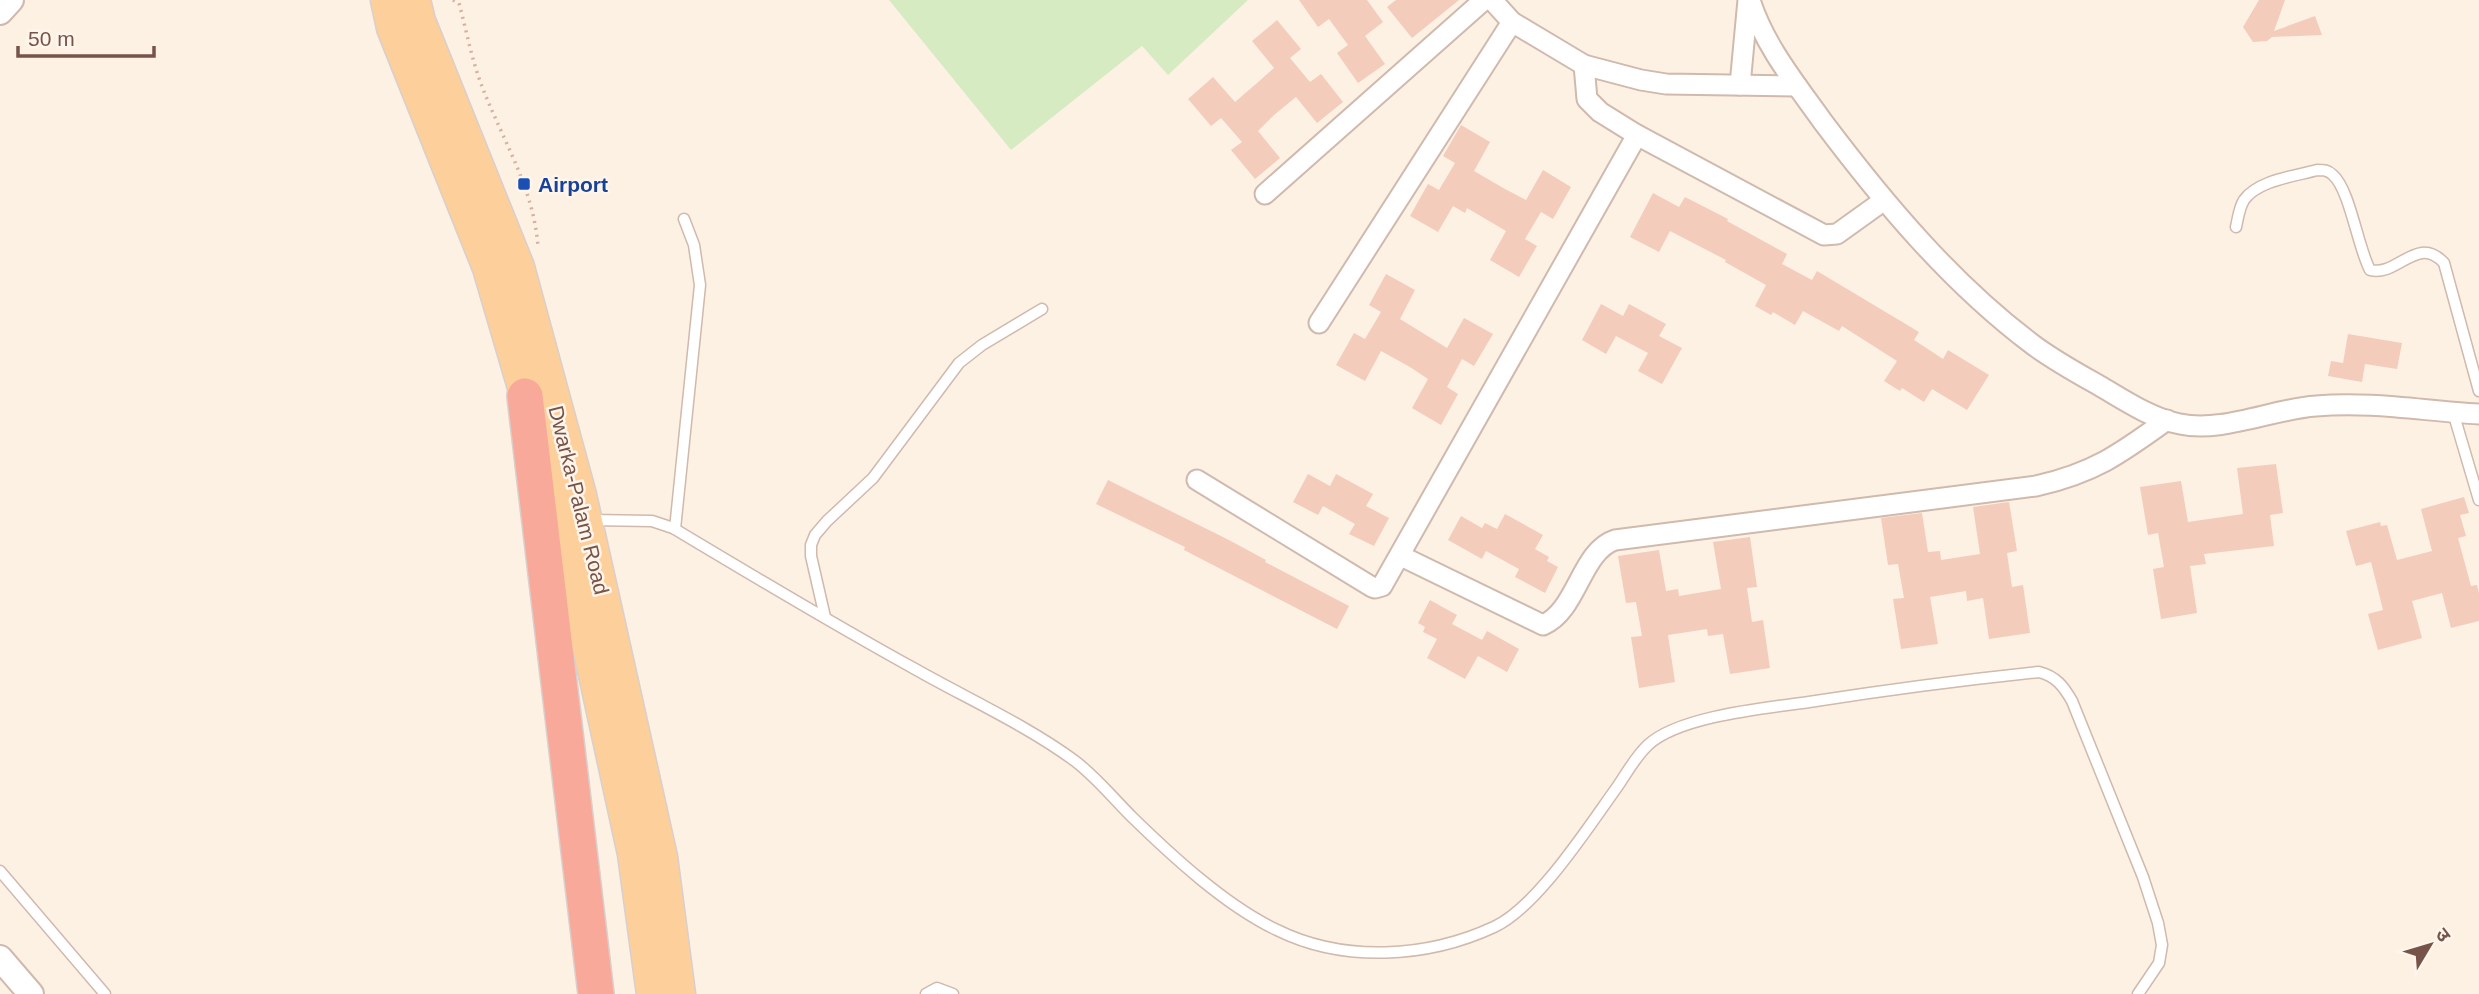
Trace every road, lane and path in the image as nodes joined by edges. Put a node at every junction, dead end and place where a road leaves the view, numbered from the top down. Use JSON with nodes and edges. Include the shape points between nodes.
{"nodes":[{"id":1,"x":11,"y":0,"type":"edge"},
{"id":2,"x":386,"y":0,"type":"edge"},
{"id":3,"x":1484,"y":0,"type":"edge"},
{"id":4,"x":1492,"y":0,"type":"edge"},
{"id":5,"x":1749,"y":0,"type":"edge"},
{"id":6,"x":421,"y":7,"type":"edge"},
{"id":7,"x":0,"y":12,"type":"edge"},
{"id":8,"x":1512,"y":22,"type":"junction"},
{"id":9,"x":1584,"y":65,"type":"junction"},
{"id":10,"x":1740,"y":85,"type":"junction"},
{"id":11,"x":1797,"y":86,"type":"junction"},
{"id":12,"x":1637,"y":135,"type":"junction"},
{"id":13,"x":1265,"y":194,"type":"dead end"},
{"id":14,"x":1884,"y":201,"type":"junction"},
{"id":15,"x":684,"y":219,"type":"dead end"},
{"id":16,"x":2236,"y":227,"type":"dead end"},
{"id":17,"x":1042,"y":309,"type":"dead end"},
{"id":18,"x":1319,"y":323,"type":"dead end"},
{"id":19,"x":2479,"y":391,"type":"edge"},
{"id":20,"x":525,"y":396,"type":"junction"},
{"id":21,"x":2454,"y":412,"type":"junction"},
{"id":22,"x":2479,"y":414,"type":"edge"},
{"id":23,"x":2167,"y":420,"type":"junction"},
{"id":24,"x":1197,"y":480,"type":"dead end"},
{"id":25,"x":2479,"y":500,"type":"edge"},
{"id":26,"x":587,"y":521,"type":"junction"},
{"id":27,"x":675,"y":529,"type":"junction"},
{"id":28,"x":1401,"y":556,"type":"junction"},
{"id":29,"x":825,"y":617,"type":"junction"},
{"id":30,"x":0,"y":871,"type":"edge"},
{"id":31,"x":0,"y":958,"type":"edge"},
{"id":32,"x":31,"y":994,"type":"edge"},
{"id":33,"x":105,"y":994,"type":"edge"},
{"id":34,"x":596,"y":994,"type":"edge"},
{"id":35,"x":652,"y":994,"type":"edge"},
{"id":36,"x":680,"y":994,"type":"edge"},
{"id":37,"x":926,"y":994,"type":"edge"},
{"id":38,"x":953,"y":994,"type":"edge"},
{"id":39,"x":2138,"y":994,"type":"edge"}],
"edges":[{"from":1,"to":7,"type":"street"},
{"from":2,"to":20,"type":"main road","name":"Dwarka-Palam Road","via":[[488,268]]},
{"from":3,"to":13,"type":"street"},
{"from":4,"to":8,"type":"street"},
{"from":5,"to":10,"type":"street"},
{"from":5,"to":11,"type":"street"},
{"from":6,"to":26,"type":"main road","name":"Dwarka-Palam Road","via":[[519,267]]},
{"from":8,"to":9,"type":"street"},
{"from":8,"to":18,"type":"street"},
{"from":9,"to":10,"type":"street","via":[[1666,84]]},
{"from":9,"to":12,"type":"street","via":[[1585,90],[1592,106]]},
{"from":10,"to":11,"type":"street"},
{"from":11,"to":14,"type":"street"},
{"from":12,"to":14,"type":"street","via":[[1824,236],[1837,234]]},
{"from":12,"to":28,"type":"street"},
{"from":14,"to":23,"type":"street","via":[[1971,291],[2033,345]]},
{"from":15,"to":27,"type":"lane","via":[[694,245],[700,285]]},
{"from":16,"to":19,"type":"lane","via":[[2247,196],[2263,186],[2317,170],[2332,174],[2371,270],[2379,271],[2421,252],[2444,263]]},
{"from":17,"to":29,"type":"lane","via":[[959,363],[873,478],[815,535],[811,556]]},
{"from":20,"to":34,"type":"highway"},
{"from":20,"to":35,"type":"main road","name":"Dwarka-Palam Road","via":[[556,500],[633,855]]},
{"from":21,"to":22,"type":"street"},
{"from":21,"to":23,"type":"street","via":[[2353,404],[2292,409],[2201,426]]},
{"from":21,"to":25,"type":"lane"},
{"from":23,"to":28,"type":"street","via":[[2114,458],[2067,479],[2036,486],[1609,542],[1559,614],[1543,625]]},
{"from":24,"to":28,"type":"street","via":[[1375,588],[1385,584]]},
{"from":26,"to":27,"type":"lane","via":[[652,521]]},
{"from":26,"to":36,"type":"main road","name":"Dwarka-Palam Road","via":[[662,857]]},
{"from":27,"to":29,"type":"lane"},
{"from":29,"to":39,"type":"lane","via":[[1076,762],[1185,866],[1277,931],[1321,946],[1383,953],[1429,950],[1495,927],[1519,912],[1572,849],[1637,757],[1665,734],[1692,723],[1763,709],[1923,684],[2049,674],[2072,701],[2144,877],[2158,923],[2159,962]]},
{"from":30,"to":33,"type":"lane"},
{"from":31,"to":32,"type":"street"},
{"from":37,"to":38,"type":"lane","via":[[937,988]]}]}
